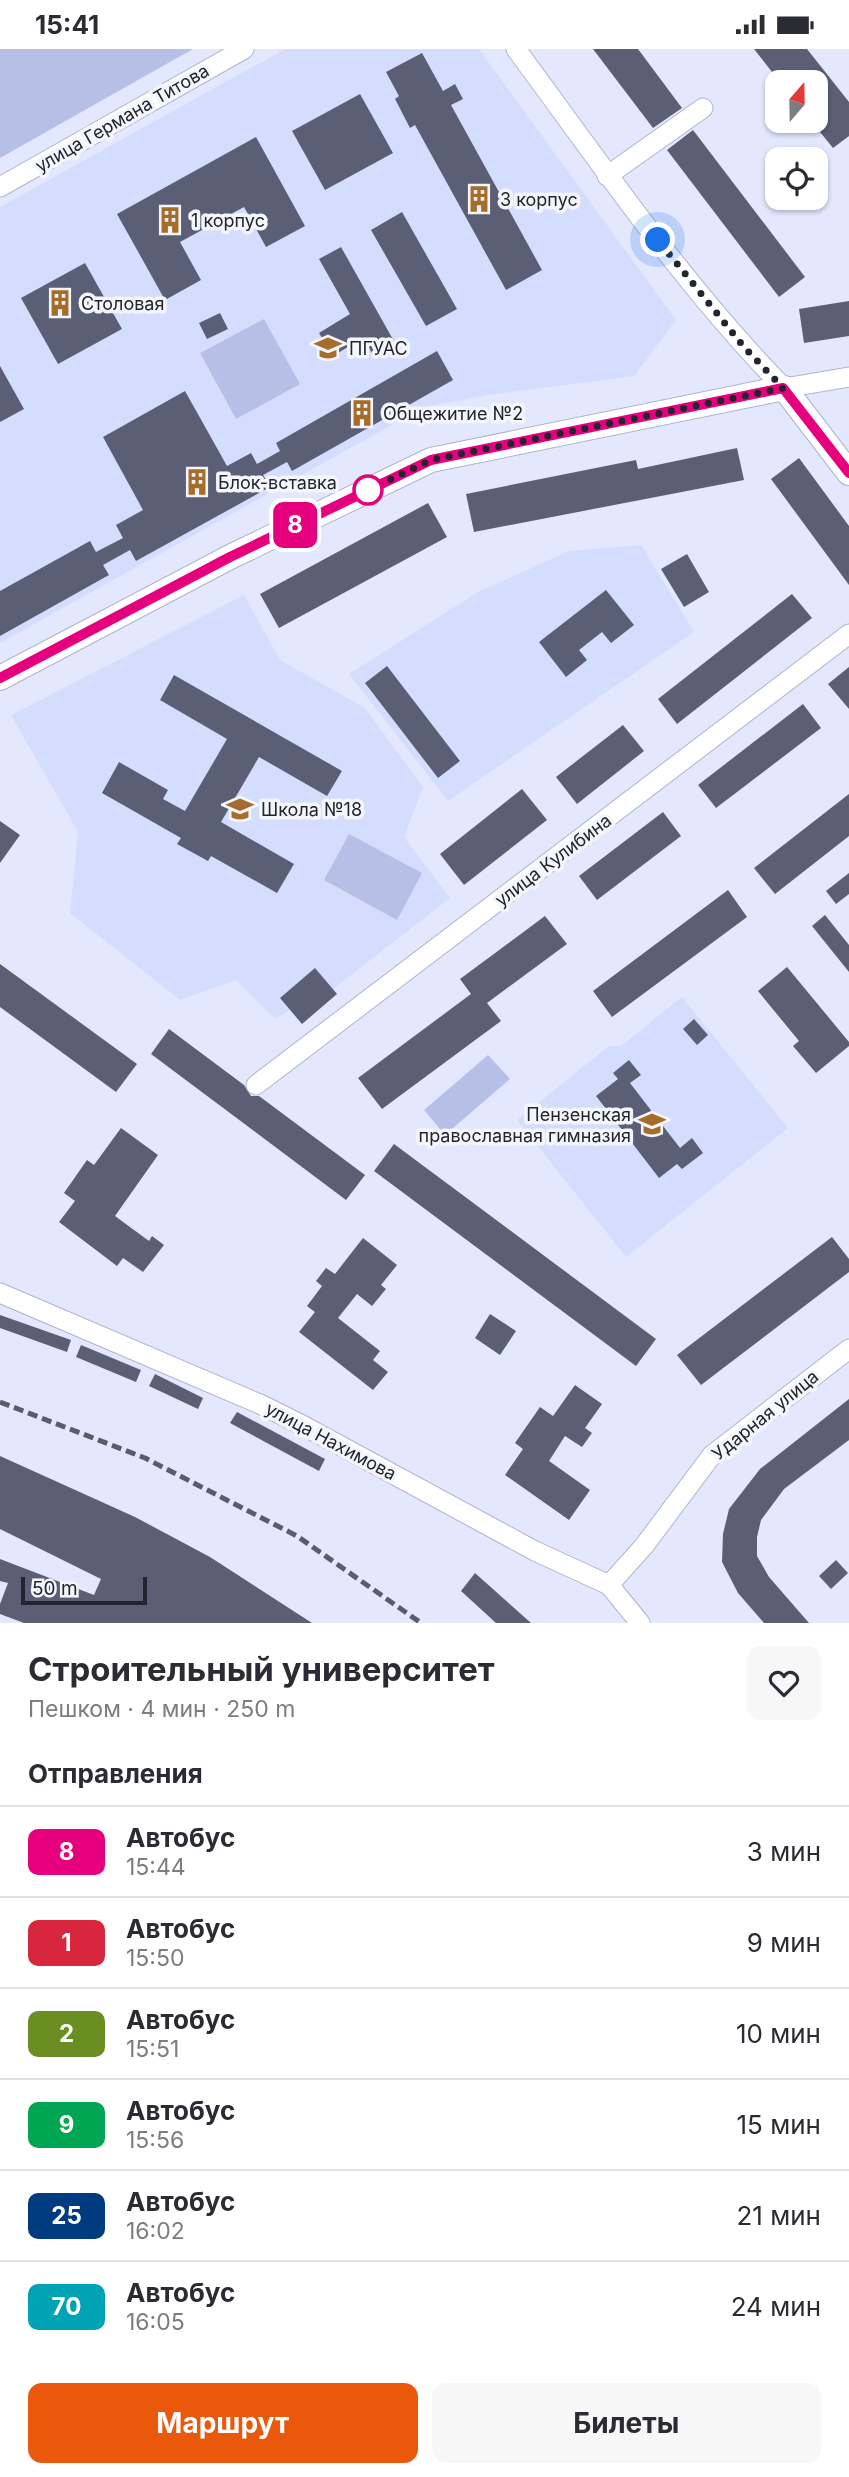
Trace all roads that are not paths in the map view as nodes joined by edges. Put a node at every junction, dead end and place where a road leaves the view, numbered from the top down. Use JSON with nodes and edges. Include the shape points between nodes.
{"nodes":[{"id":1,"x":244,"y":49,"type":"edge"},
{"id":2,"x":516,"y":49,"type":"edge"},
{"id":3,"x":703,"y":108,"type":"dead end"},
{"id":4,"x":607,"y":176,"type":"junction"},
{"id":5,"x":0,"y":187,"type":"edge"},
{"id":6,"x":849,"y":377,"type":"edge"},
{"id":7,"x":783,"y":388,"type":"junction"},
{"id":8,"x":849,"y":473,"type":"edge"},
{"id":9,"x":849,"y":634,"type":"edge"},
{"id":10,"x":0,"y":678,"type":"edge"},
{"id":11,"x":256,"y":1084,"type":"dead end"},
{"id":12,"x":0,"y":1293,"type":"edge"},
{"id":13,"x":849,"y":1349,"type":"edge"},
{"id":14,"x":609,"y":1585,"type":"junction"},
{"id":15,"x":640,"y":1623,"type":"edge"}],
"edges":[{"from":1,"to":5,"type":"street","name":"улица Германа Титова"},
{"from":2,"to":4,"type":"street"},
{"from":3,"to":4,"type":"street"},
{"from":4,"to":7,"type":"street","via":[[744,347]]},
{"from":6,"to":7,"type":"street"},
{"from":7,"to":8,"type":"main road"},
{"from":7,"to":10,"type":"main road","via":[[431,460],[230,557]]},
{"from":9,"to":11,"type":"street","name":"улица Кулибина"},
{"from":12,"to":14,"type":"street","name":"улица Нахимова","via":[[262,1405]]},
{"from":13,"to":14,"type":"street","name":"Ударная улица","via":[[712,1455]]},
{"from":14,"to":15,"type":"street","name":"улица Нахимова"}]}
